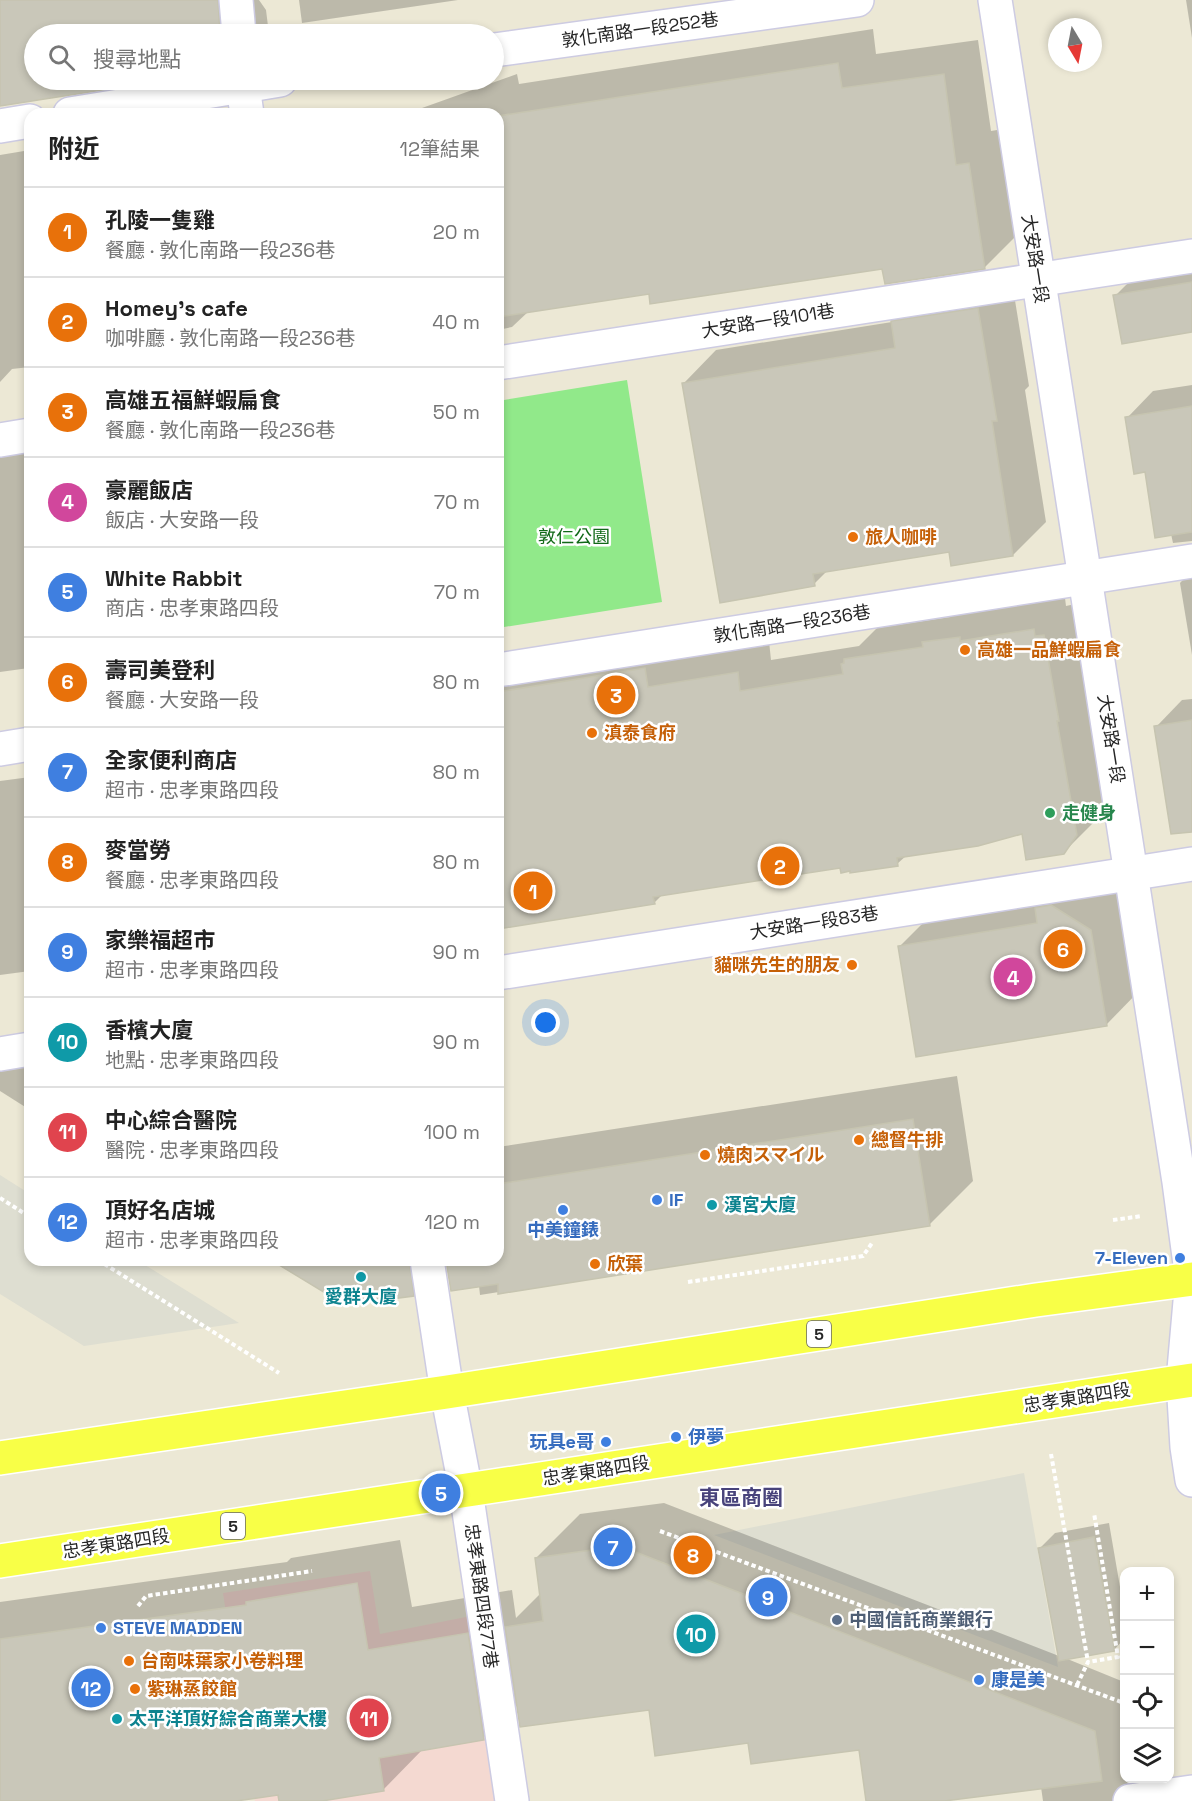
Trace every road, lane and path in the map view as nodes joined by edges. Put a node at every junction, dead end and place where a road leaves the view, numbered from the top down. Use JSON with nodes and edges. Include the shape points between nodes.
{"nodes":[{"id":1,"x":236,"y":0,"type":"edge"},
{"id":2,"x":857,"y":0,"type":"edge"},
{"id":3,"x":995,"y":0,"type":"edge"},
{"id":4,"x":237,"y":24,"type":"edge"},
{"id":5,"x":504,"y":49,"type":"edge"},
{"id":6,"x":244,"y":93,"type":"edge"},
{"id":7,"x":120,"y":108,"type":"edge"},
{"id":8,"x":24,"y":122,"type":"edge"},
{"id":9,"x":0,"y":126,"type":"edge"},
{"id":10,"x":1192,"y":256,"type":"edge"},
{"id":11,"x":1038,"y":279,"type":"junction"},
{"id":12,"x":504,"y":362,"type":"edge"},
{"id":13,"x":24,"y":436,"type":"edge"},
{"id":14,"x":0,"y":440,"type":"edge"},
{"id":15,"x":1192,"y":561,"type":"edge"},
{"id":16,"x":1086,"y":577,"type":"junction"},
{"id":17,"x":504,"y":669,"type":"edge"},
{"id":18,"x":24,"y":745,"type":"edge"},
{"id":19,"x":0,"y":749,"type":"edge"},
{"id":20,"x":1192,"y":864,"type":"edge"},
{"id":21,"x":1131,"y":873,"type":"junction"},
{"id":22,"x":504,"y":972,"type":"edge"},
{"id":23,"x":24,"y":1050,"type":"edge"},
{"id":24,"x":0,"y":1054,"type":"edge"},
{"id":25,"x":0,"y":1198,"type":"edge"},
{"id":26,"x":24,"y":1213,"type":"edge"},
{"id":27,"x":872,"y":1244,"type":"dead end"},
{"id":28,"x":108,"y":1266,"type":"edge"},
{"id":29,"x":428,"y":1266,"type":"edge"},
{"id":30,"x":1192,"y":1279,"type":"edge"},
{"id":31,"x":688,"y":1282,"type":"dead end"},
{"id":32,"x":279,"y":1373,"type":"dead end"},
{"id":33,"x":1187,"y":1380,"type":"edge"},
{"id":34,"x":447,"y":1392,"type":"junction"},
{"id":35,"x":1051,"y":1454,"type":"dead end"},
{"id":36,"x":0,"y":1458,"type":"edge"},
{"id":37,"x":1192,"y":1480,"type":"edge"},
{"id":38,"x":466,"y":1491,"type":"junction"},
{"id":39,"x":1094,"y":1513,"type":"dead end"},
{"id":40,"x":660,"y":1531,"type":"dead end"},
{"id":41,"x":0,"y":1561,"type":"edge"},
{"id":42,"x":312,"y":1571,"type":"dead end"},
{"id":43,"x":138,"y":1606,"type":"dead end"},
{"id":44,"x":1088,"y":1662,"type":"junction"},
{"id":45,"x":1077,"y":1685,"type":"junction"},
{"id":46,"x":1120,"y":1700,"type":"edge"},
{"id":47,"x":1192,"y":1791,"type":"edge"},
{"id":48,"x":512,"y":1801,"type":"edge"},
{"id":49,"x":1130,"y":1801,"type":"edge"}],
"edges":[{"from":1,"to":4,"type":"street"},
{"from":2,"to":5,"type":"street","name":"敦化南路一段252巷"},
{"from":3,"to":11,"type":"street","name":"大安路一段"},
{"from":6,"to":7,"type":"street"},
{"from":8,"to":9,"type":"street"},
{"from":10,"to":11,"type":"street","name":"大安路一段101巷"},
{"from":11,"to":12,"type":"street","name":"大安路一段101巷"},
{"from":11,"to":16,"type":"street","name":"大安路一段"},
{"from":13,"to":14,"type":"street"},
{"from":15,"to":16,"type":"street","name":"敦化南路一段236巷"},
{"from":16,"to":17,"type":"street","name":"敦化南路一段236巷"},
{"from":16,"to":21,"type":"street","name":"大安路一段"},
{"from":18,"to":19,"type":"street"},
{"from":20,"to":21,"type":"street","name":"大安路一段83巷"},
{"from":21,"to":22,"type":"street","name":"大安路一段83巷"},
{"from":21,"to":30,"type":"street","name":"大安路一段"},
{"from":23,"to":24,"type":"street"},
{"from":25,"to":26,"type":"path"},
{"from":27,"to":31,"type":"path","via":[[863,1256]]},
{"from":28,"to":32,"type":"path"},
{"from":29,"to":34,"type":"street","name":"忠孝東路四段77巷"},
{"from":30,"to":33,"type":"street","name":"大安路一段"},
{"from":30,"to":34,"type":"main road","number":"5"},
{"from":33,"to":37,"type":"street","name":"大安路一段","via":[[1186,1447]]},
{"from":33,"to":38,"type":"main road","name":"忠孝東路四段","number":"5"},
{"from":34,"to":36,"type":"main road","number":"5"},
{"from":34,"to":38,"type":"street","name":"忠孝東路四段77巷"},
{"from":35,"to":44,"type":"path"},
{"from":38,"to":41,"type":"main road","name":"忠孝東路四段","number":"5"},
{"from":38,"to":48,"type":"street","name":"忠孝東路四段77巷"},
{"from":39,"to":44,"type":"path","via":[[1118,1657]]},
{"from":40,"to":45,"type":"path"},
{"from":42,"to":43,"type":"path","via":[[146,1596]]},
{"from":44,"to":45,"type":"path"},
{"from":45,"to":46,"type":"path"},
{"from":47,"to":49,"type":"street"}]}
